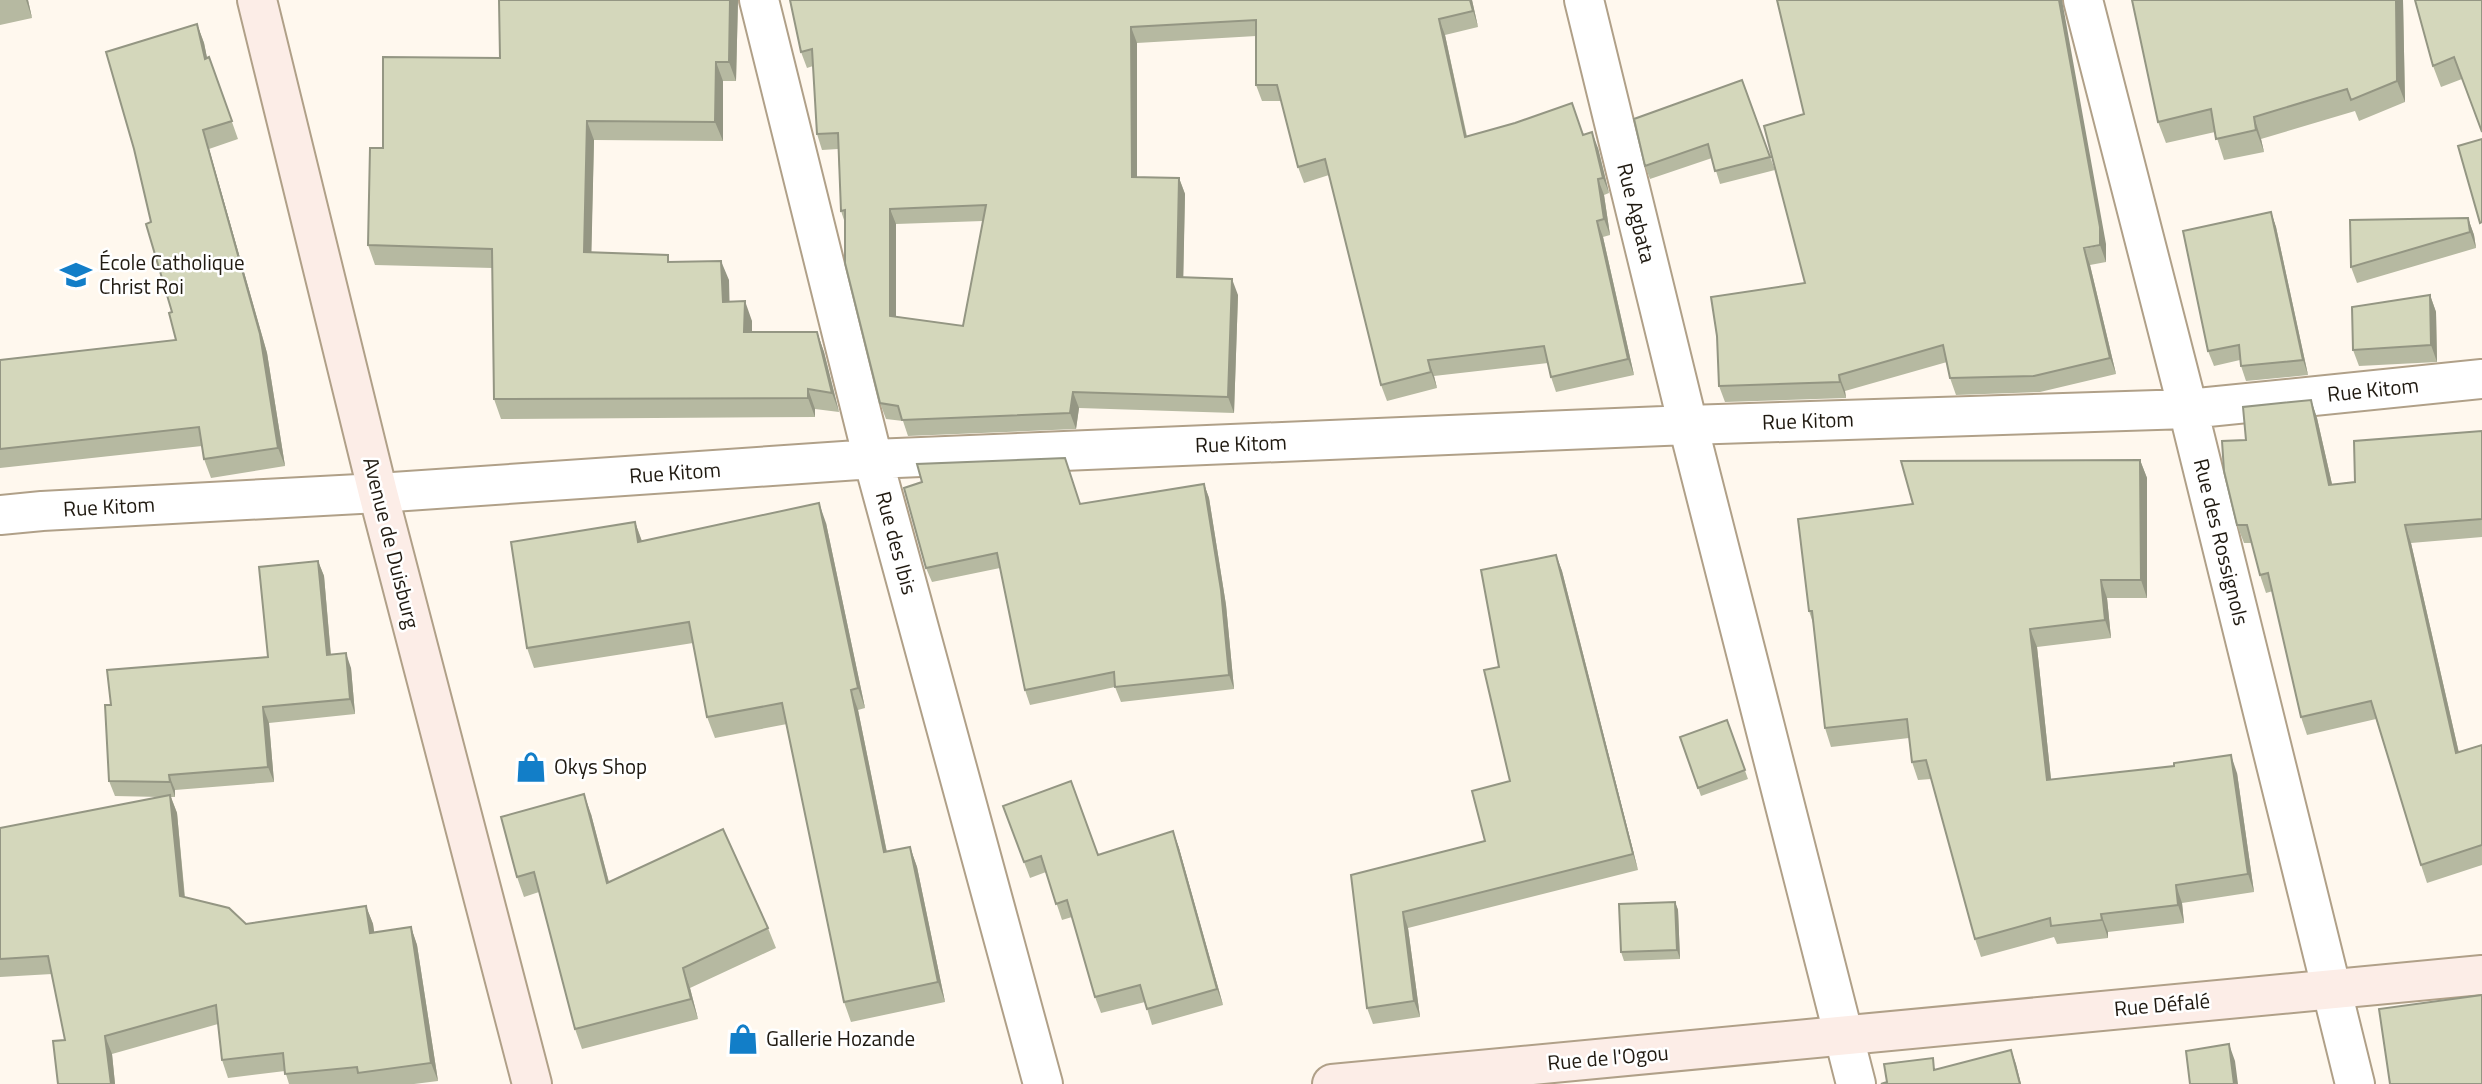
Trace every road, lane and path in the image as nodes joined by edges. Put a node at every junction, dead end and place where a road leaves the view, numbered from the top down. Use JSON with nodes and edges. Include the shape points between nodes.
{"nodes":[{"id":1,"x":257,"y":0,"type":"edge"},
{"id":2,"x":759,"y":0,"type":"edge"},
{"id":3,"x":1584,"y":0,"type":"edge"},
{"id":4,"x":2083,"y":0,"type":"edge"},
{"id":5,"x":2482,"y":380,"type":"edge"},
{"id":6,"x":2188,"y":409,"type":"junction"},
{"id":7,"x":1688,"y":425,"type":"junction"},
{"id":8,"x":873,"y":459,"type":"junction"},
{"id":9,"x":378,"y":493,"type":"junction"},
{"id":10,"x":0,"y":515,"type":"edge"},
{"id":11,"x":2482,"y":975,"type":"edge"},
{"id":12,"x":2330,"y":989,"type":"junction"},
{"id":13,"x":1843,"y":1035,"type":"junction"},
{"id":14,"x":532,"y":1084,"type":"edge"},
{"id":15,"x":1043,"y":1084,"type":"edge"},
{"id":16,"x":1332,"y":1084,"type":"edge"},
{"id":17,"x":1856,"y":1084,"type":"edge"},
{"id":18,"x":2355,"y":1084,"type":"edge"}],
"edges":[{"from":1,"to":9,"type":"street","name":"Avenue de Duisburg"},
{"from":2,"to":8,"type":"street","name":"Rue des Ibis"},
{"from":3,"to":7,"type":"street","name":"Rue Agbata"},
{"from":4,"to":6,"type":"street","name":"Rue des Rossignols"},
{"from":5,"to":6,"type":"street","name":"Rue Kitom"},
{"from":6,"to":7,"type":"street","name":"Rue Kitom"},
{"from":6,"to":12,"type":"street","name":"Rue des Rossignols"},
{"from":7,"to":8,"type":"street","name":"Rue Kitom"},
{"from":7,"to":13,"type":"street","name":"Rue Agbata"},
{"from":8,"to":9,"type":"street","name":"Rue Kitom"},
{"from":8,"to":15,"type":"street","name":"Rue des Ibis"},
{"from":9,"to":10,"type":"street","name":"Rue Kitom"},
{"from":9,"to":14,"type":"street","name":"Avenue de Duisburg"},
{"from":11,"to":12,"type":"street","name":"Rue Défalé"},
{"from":12,"to":13,"type":"street","name":"Rue Défalé"},
{"from":12,"to":18,"type":"street","name":"Rue des Rossignols"},
{"from":13,"to":16,"type":"street","name":"Rue de l'Ogou"},
{"from":13,"to":17,"type":"street","name":"Rue Agbata"}]}
